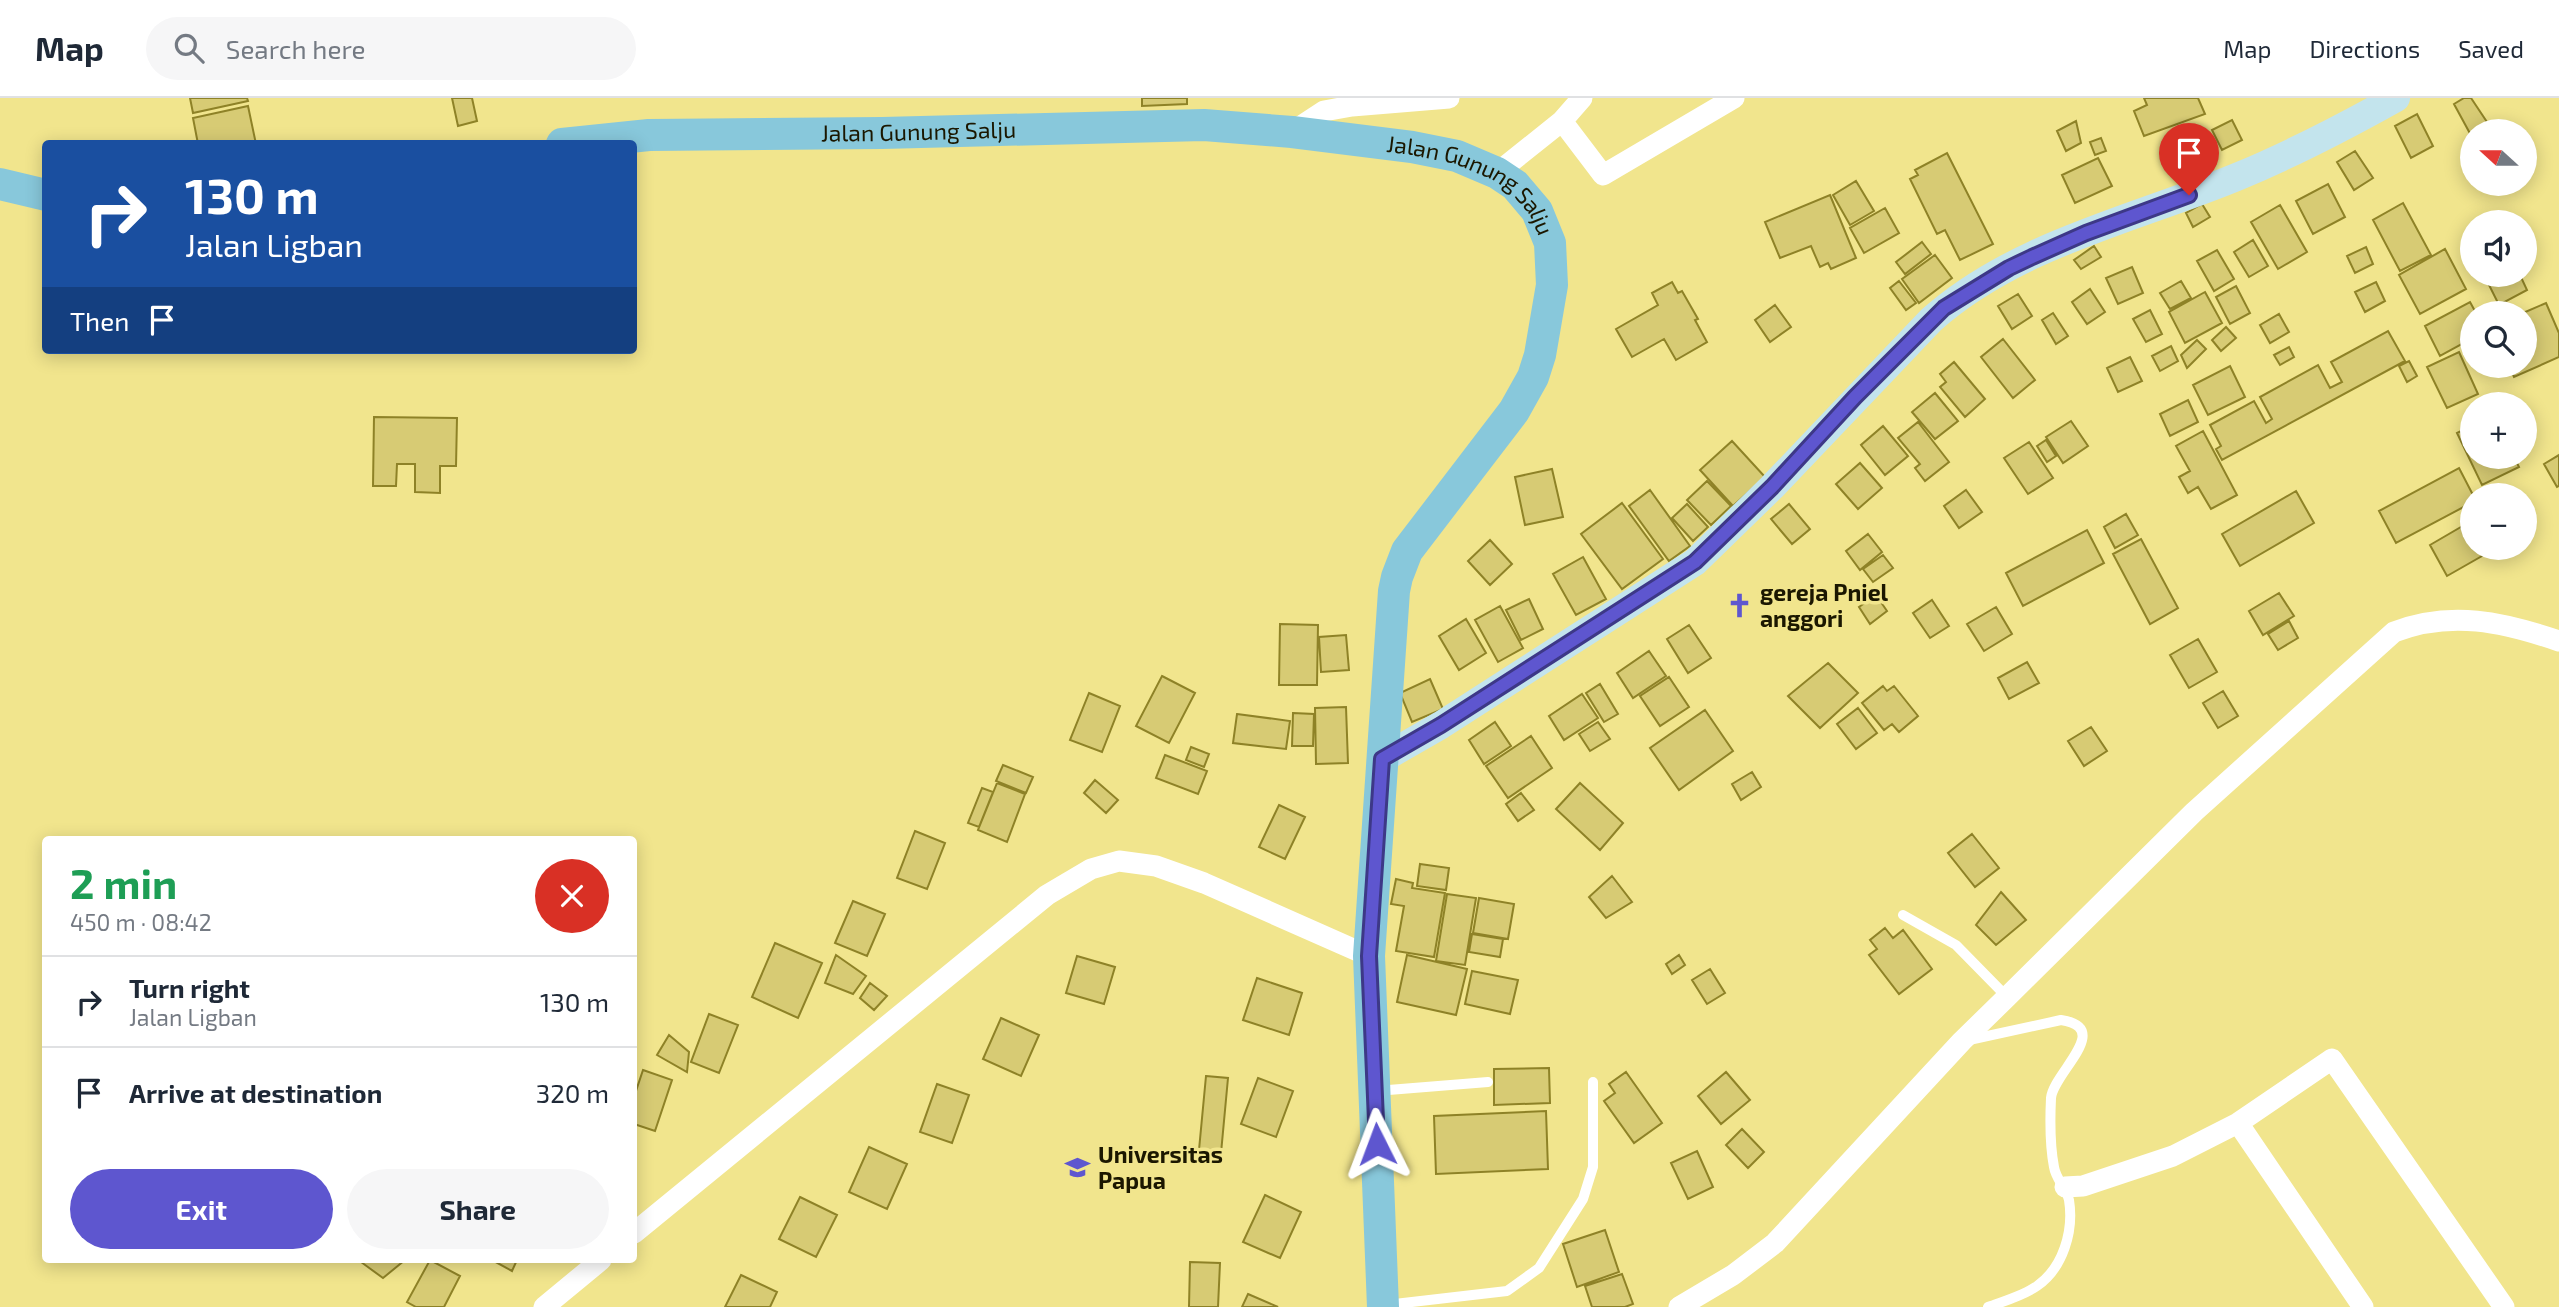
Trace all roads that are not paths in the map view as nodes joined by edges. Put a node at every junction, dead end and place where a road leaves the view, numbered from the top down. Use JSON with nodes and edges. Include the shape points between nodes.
{"nodes":[{"id":1,"x":1449,"y":98,"type":"edge"},
{"id":2,"x":1582,"y":98,"type":"edge"},
{"id":3,"x":1734,"y":98,"type":"edge"},
{"id":4,"x":2396,"y":98,"type":"edge"},
{"id":5,"x":1562,"y":121,"type":"junction"},
{"id":6,"x":1292,"y":132,"type":"junction"},
{"id":7,"x":601,"y":140,"type":"edge"},
{"id":8,"x":1497,"y":173,"type":"junction"},
{"id":9,"x":0,"y":184,"type":"edge"},
{"id":10,"x":42,"y":194,"type":"edge"},
{"id":11,"x":2559,"y":641,"type":"edge"},
{"id":12,"x":1382,"y":759,"type":"junction"},
{"id":13,"x":1903,"y":915,"type":"dead end"},
{"id":14,"x":1369,"y":956,"type":"junction"},
{"id":15,"x":2007,"y":997,"type":"junction"},
{"id":16,"x":1962,"y":1041,"type":"junction"},
{"id":17,"x":1488,"y":1082,"type":"dead end"},
{"id":18,"x":1593,"y":1082,"type":"dead end"},
{"id":19,"x":1374,"y":1091,"type":"junction"},
{"id":20,"x":2238,"y":1123,"type":"junction"},
{"id":21,"x":2066,"y":1187,"type":"junction"},
{"id":22,"x":637,"y":1231,"type":"edge"},
{"id":23,"x":597,"y":1263,"type":"edge"},
{"id":24,"x":1383,"y":1306,"type":"edge"},
{"id":25,"x":544,"y":1307,"type":"edge"},
{"id":26,"x":1679,"y":1307,"type":"edge"},
{"id":27,"x":1988,"y":1307,"type":"edge"},
{"id":28,"x":2363,"y":1307,"type":"edge"},
{"id":29,"x":2504,"y":1307,"type":"edge"}],
"edges":[{"from":1,"to":6,"type":"street","via":[[1324,111]]},
{"from":2,"to":5,"type":"street"},
{"from":3,"to":5,"type":"street","via":[[1603,175]]},
{"from":4,"to":12,"type":"main road","via":[[2240,176],[2044,251],[1961,297],[1931,320],[1695,562]]},
{"from":5,"to":8,"type":"street"},
{"from":6,"to":7,"type":"main road","name":"Jalan Gunung Salju","via":[[1167,125],[649,135]]},
{"from":6,"to":8,"type":"main road","name":"Jalan Gunung Salju","via":[[1457,156]]},
{"from":8,"to":12,"type":"main road","name":"Jalan Gunung Salju","via":[[1522,193],[1548,233],[1552,285],[1544,335],[1533,377],[1514,411],[1419,533],[1400,567],[1392,607]]},
{"from":9,"to":10,"type":"main road"},
{"from":11,"to":15,"type":"street","via":[[2524,629],[2460,620],[2412,625],[2394,632],[2194,812]]},
{"from":12,"to":14,"type":"main road","name":"Jalan Gunung Salju"},
{"from":13,"to":15,"type":"lane","via":[[1956,945]]},
{"from":14,"to":19,"type":"main road","name":"Jalan Gunung Salju"},
{"from":14,"to":22,"type":"street","via":[[1156,866],[1119,861],[1091,869],[1047,895]]},
{"from":15,"to":16,"type":"street"},
{"from":16,"to":21,"type":"lane","via":[[2049,1021],[2072,1022],[2084,1034],[2052,1098],[2054,1170]]},
{"from":16,"to":26,"type":"street","via":[[1775,1243],[1741,1270]]},
{"from":17,"to":19,"type":"lane"},
{"from":18,"to":24,"type":"lane","via":[[1593,1167],[1583,1199],[1539,1268],[1507,1291]]},
{"from":19,"to":24,"type":"main road","name":"Jalan Gunung Salju"},
{"from":20,"to":21,"type":"street","via":[[2173,1156],[2083,1186]]},
{"from":20,"to":28,"type":"street"},
{"from":20,"to":29,"type":"street","via":[[2332,1059]]},
{"from":21,"to":27,"type":"lane","via":[[2069,1222],[2060,1260],[2037,1286]]},
{"from":23,"to":25,"type":"street"}]}
